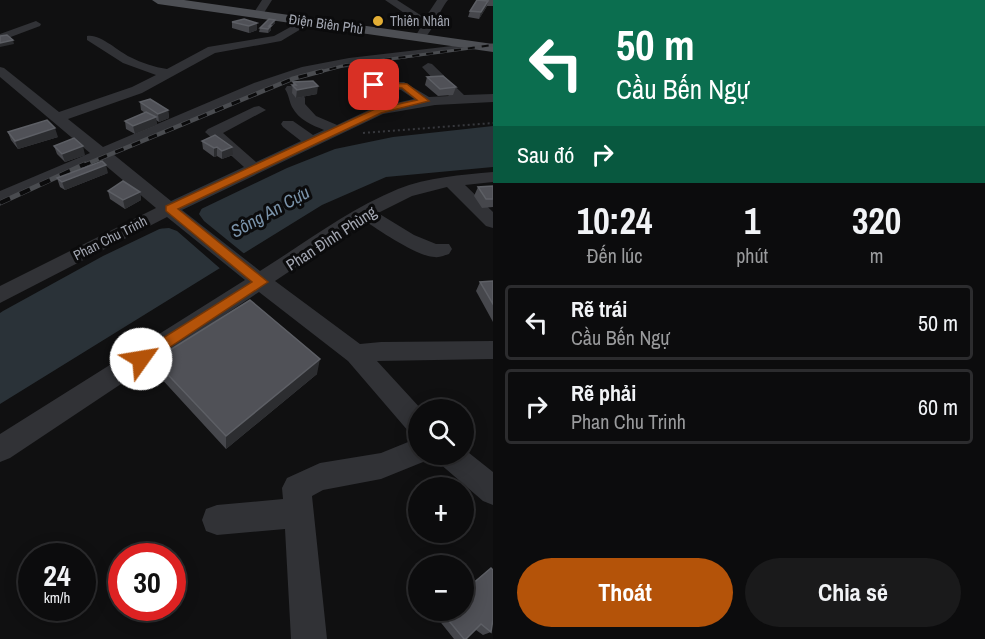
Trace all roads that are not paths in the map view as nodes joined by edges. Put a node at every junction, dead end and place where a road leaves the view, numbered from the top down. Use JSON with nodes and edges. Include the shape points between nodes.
{"nodes":[{"id":1,"x":158,"y":0,"type":"edge"},
{"id":2,"x":267,"y":0,"type":"edge"},
{"id":3,"x":390,"y":0,"type":"edge"},
{"id":4,"x":443,"y":0,"type":"edge"},
{"id":5,"x":258,"y":14,"type":"junction"},
{"id":6,"x":307,"y":21,"type":"junction"},
{"id":7,"x":36,"y":24,"type":"dead end"},
{"id":8,"x":428,"y":24,"type":"junction"},
{"id":9,"x":0,"y":38,"type":"edge"},
{"id":10,"x":91,"y":38,"type":"dead end"},
{"id":11,"x":421,"y":38,"type":"junction"},
{"id":12,"x":474,"y":45,"type":"junction"},
{"id":13,"x":493,"y":48,"type":"edge"},
{"id":14,"x":319,"y":52,"type":"dead end"},
{"id":15,"x":349,"y":62,"type":"junction"},
{"id":16,"x":428,"y":67,"type":"dead end"},
{"id":17,"x":0,"y":71,"type":"edge"},
{"id":18,"x":168,"y":74,"type":"junction"},
{"id":19,"x":292,"y":89,"type":"edge"},
{"id":20,"x":493,"y":98,"type":"edge"},
{"id":21,"x":460,"y":99,"type":"junction"},
{"id":22,"x":425,"y":101,"type":"junction"},
{"id":23,"x":386,"y":109,"type":"junction"},
{"id":24,"x":259,"y":110,"type":"dead end"},
{"id":25,"x":58,"y":117,"type":"junction"},
{"id":26,"x":288,"y":124,"type":"dead end"},
{"id":27,"x":338,"y":129,"type":"junction"},
{"id":28,"x":311,"y":141,"type":"junction"},
{"id":29,"x":103,"y":153,"type":"junction"},
{"id":30,"x":255,"y":169,"type":"junction"},
{"id":31,"x":493,"y":177,"type":"edge"},
{"id":32,"x":451,"y":181,"type":"junction"},
{"id":33,"x":2,"y":193,"type":"edge"},
{"id":34,"x":174,"y":212,"type":"junction"},
{"id":35,"x":366,"y":213,"type":"junction"},
{"id":36,"x":493,"y":222,"type":"edge"},
{"id":37,"x":442,"y":249,"type":"dead end"},
{"id":38,"x":261,"y":282,"type":"junction"},
{"id":39,"x":0,"y":295,"type":"edge"},
{"id":40,"x":493,"y":350,"type":"edge"},
{"id":41,"x":356,"y":354,"type":"junction"},
{"id":42,"x":408,"y":413,"type":"edge"},
{"id":43,"x":0,"y":449,"type":"edge"},
{"id":44,"x":408,"y":455,"type":"edge"},
{"id":45,"x":462,"y":465,"type":"edge"},
{"id":46,"x":493,"y":491,"type":"edge"},
{"id":47,"x":299,"y":513,"type":"junction"},
{"id":48,"x":217,"y":520,"type":"dead end"},
{"id":49,"x":309,"y":639,"type":"edge"}],
"edges":[{"from":1,"to":5,"type":"main road","name":"Điện Biên Phủ"},
{"from":2,"to":5,"type":"street"},
{"from":3,"to":8,"type":"street"},
{"from":4,"to":8,"type":"street"},
{"from":5,"to":6,"type":"main road","name":"Điện Biên Phủ"},
{"from":6,"to":11,"type":"main road","name":"Điện Biên Phủ"},
{"from":6,"to":18,"type":"street","via":[[277,39],[212,50]]},
{"from":7,"to":9,"type":"street"},
{"from":8,"to":11,"type":"street"},
{"from":10,"to":18,"type":"street","via":[[104,49]]},
{"from":11,"to":12,"type":"main road","name":"Điện Biên Phủ"},
{"from":12,"to":13,"type":"main road","name":"Điện Biên Phủ"},
{"from":12,"to":15,"type":"street"},
{"from":14,"to":15,"type":"street"},
{"from":15,"to":29,"type":"street","via":[[306,70],[259,86]]},
{"from":16,"to":21,"type":"street"},
{"from":17,"to":25,"type":"street"},
{"from":18,"to":25,"type":"street","via":[[130,93]]},
{"from":19,"to":27,"type":"street","via":[[306,115]]},
{"from":20,"to":21,"type":"street","name":"Phan Chu Trinh"},
{"from":21,"to":22,"type":"street","name":"Phan Chu Trinh"},
{"from":22,"to":23,"type":"street","name":"Phan Chu Trinh"},
{"from":22,"to":23,"type":"street","via":[[404,86],[367,86]]},
{"from":23,"to":27,"type":"street","name":"Phan Chu Trinh"},
{"from":24,"to":30,"type":"street","via":[[213,132]]},
{"from":25,"to":29,"type":"street"},
{"from":26,"to":28,"type":"street"},
{"from":27,"to":28,"type":"street","name":"Phan Chu Trinh"},
{"from":28,"to":30,"type":"street","name":"Phan Chu Trinh"},
{"from":29,"to":33,"type":"street"},
{"from":29,"to":34,"type":"street"},
{"from":30,"to":34,"type":"street","name":"Phan Chu Trinh"},
{"from":31,"to":32,"type":"street","name":"Phan Đình Phùng"},
{"from":32,"to":35,"type":"street","name":"Phan Đình Phùng","via":[[406,192]]},
{"from":32,"to":36,"type":"street"},
{"from":34,"to":38,"type":"street"},
{"from":34,"to":39,"type":"street","name":"Phan Chu Trinh"},
{"from":35,"to":37,"type":"street","via":[[407,240],[435,251]]},
{"from":35,"to":38,"type":"street","name":"Phan Đình Phùng"},
{"from":38,"to":41,"type":"street"},
{"from":38,"to":43,"type":"street","name":"Phan Đình Phùng"},
{"from":40,"to":41,"type":"street"},
{"from":41,"to":42,"type":"street"},
{"from":44,"to":47,"type":"street","via":[[381,466],[320,477],[297,488]]},
{"from":45,"to":46,"type":"street"},
{"from":47,"to":48,"type":"street"},
{"from":47,"to":49,"type":"street"}]}
